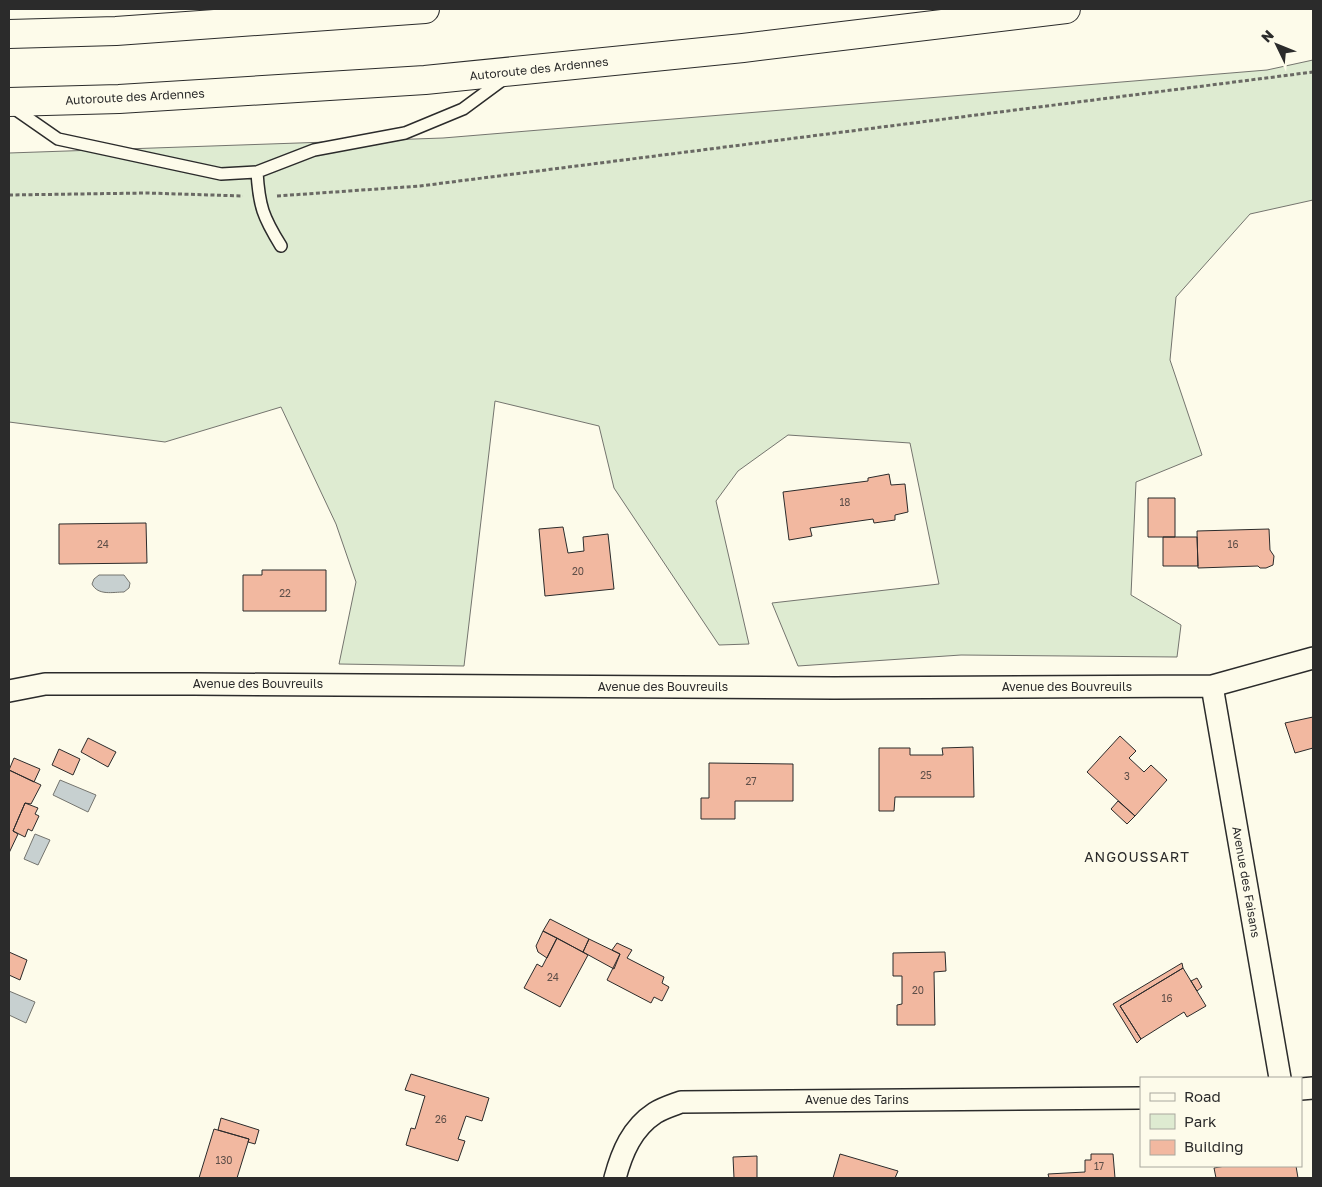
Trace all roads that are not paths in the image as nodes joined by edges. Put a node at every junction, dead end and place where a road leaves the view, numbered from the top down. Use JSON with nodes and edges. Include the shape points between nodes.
{"nodes":[{"id":1,"x":425,"y":9,"type":"edge"},
{"id":2,"x":1066,"y":9,"type":"edge"},
{"id":3,"x":9,"y":34,"type":"edge"},
{"id":4,"x":514,"y":71,"type":"junction"},
{"id":5,"x":9,"y":104,"type":"edge"},
{"id":6,"x":257,"y":172,"type":"junction"},
{"id":7,"x":281,"y":246,"type":"dead end"},
{"id":8,"x":1313,"y":658,"type":"edge"},
{"id":9,"x":1212,"y":686,"type":"junction"},
{"id":10,"x":9,"y":691,"type":"edge"},
{"id":11,"x":1280,"y":1077,"type":"edge"},
{"id":12,"x":1140,"y":1098,"type":"edge"},
{"id":13,"x":615,"y":1178,"type":"edge"}],
"edges":[{"from":1,"to":3,"type":"highway","via":[[116,31]]},
{"from":2,"to":4,"type":"highway","name":"Autoroute des Ardennes","via":[[742,48]]},
{"from":4,"to":5,"type":"highway","name":"Autoroute des Ardennes","via":[[386,83]]},
{"from":4,"to":6,"type":"lane","via":[[463,109],[405,134],[314,150]]},
{"from":5,"to":6,"type":"lane","via":[[58,139],[221,174]]},
{"from":6,"to":7,"type":"lane","via":[[258,196],[265,220]]},
{"from":8,"to":9,"type":"street","name":"Avenue des Bouvreuils"},
{"from":9,"to":10,"type":"street","name":"Avenue des Bouvreuils","via":[[824,688],[45,684]]},
{"from":9,"to":11,"type":"street","name":"Avenue des Faisans"},
{"from":12,"to":13,"type":"street","name":"Avenue des Tarins","via":[[681,1102],[656,1112],[636,1130],[622,1154]]}]}
